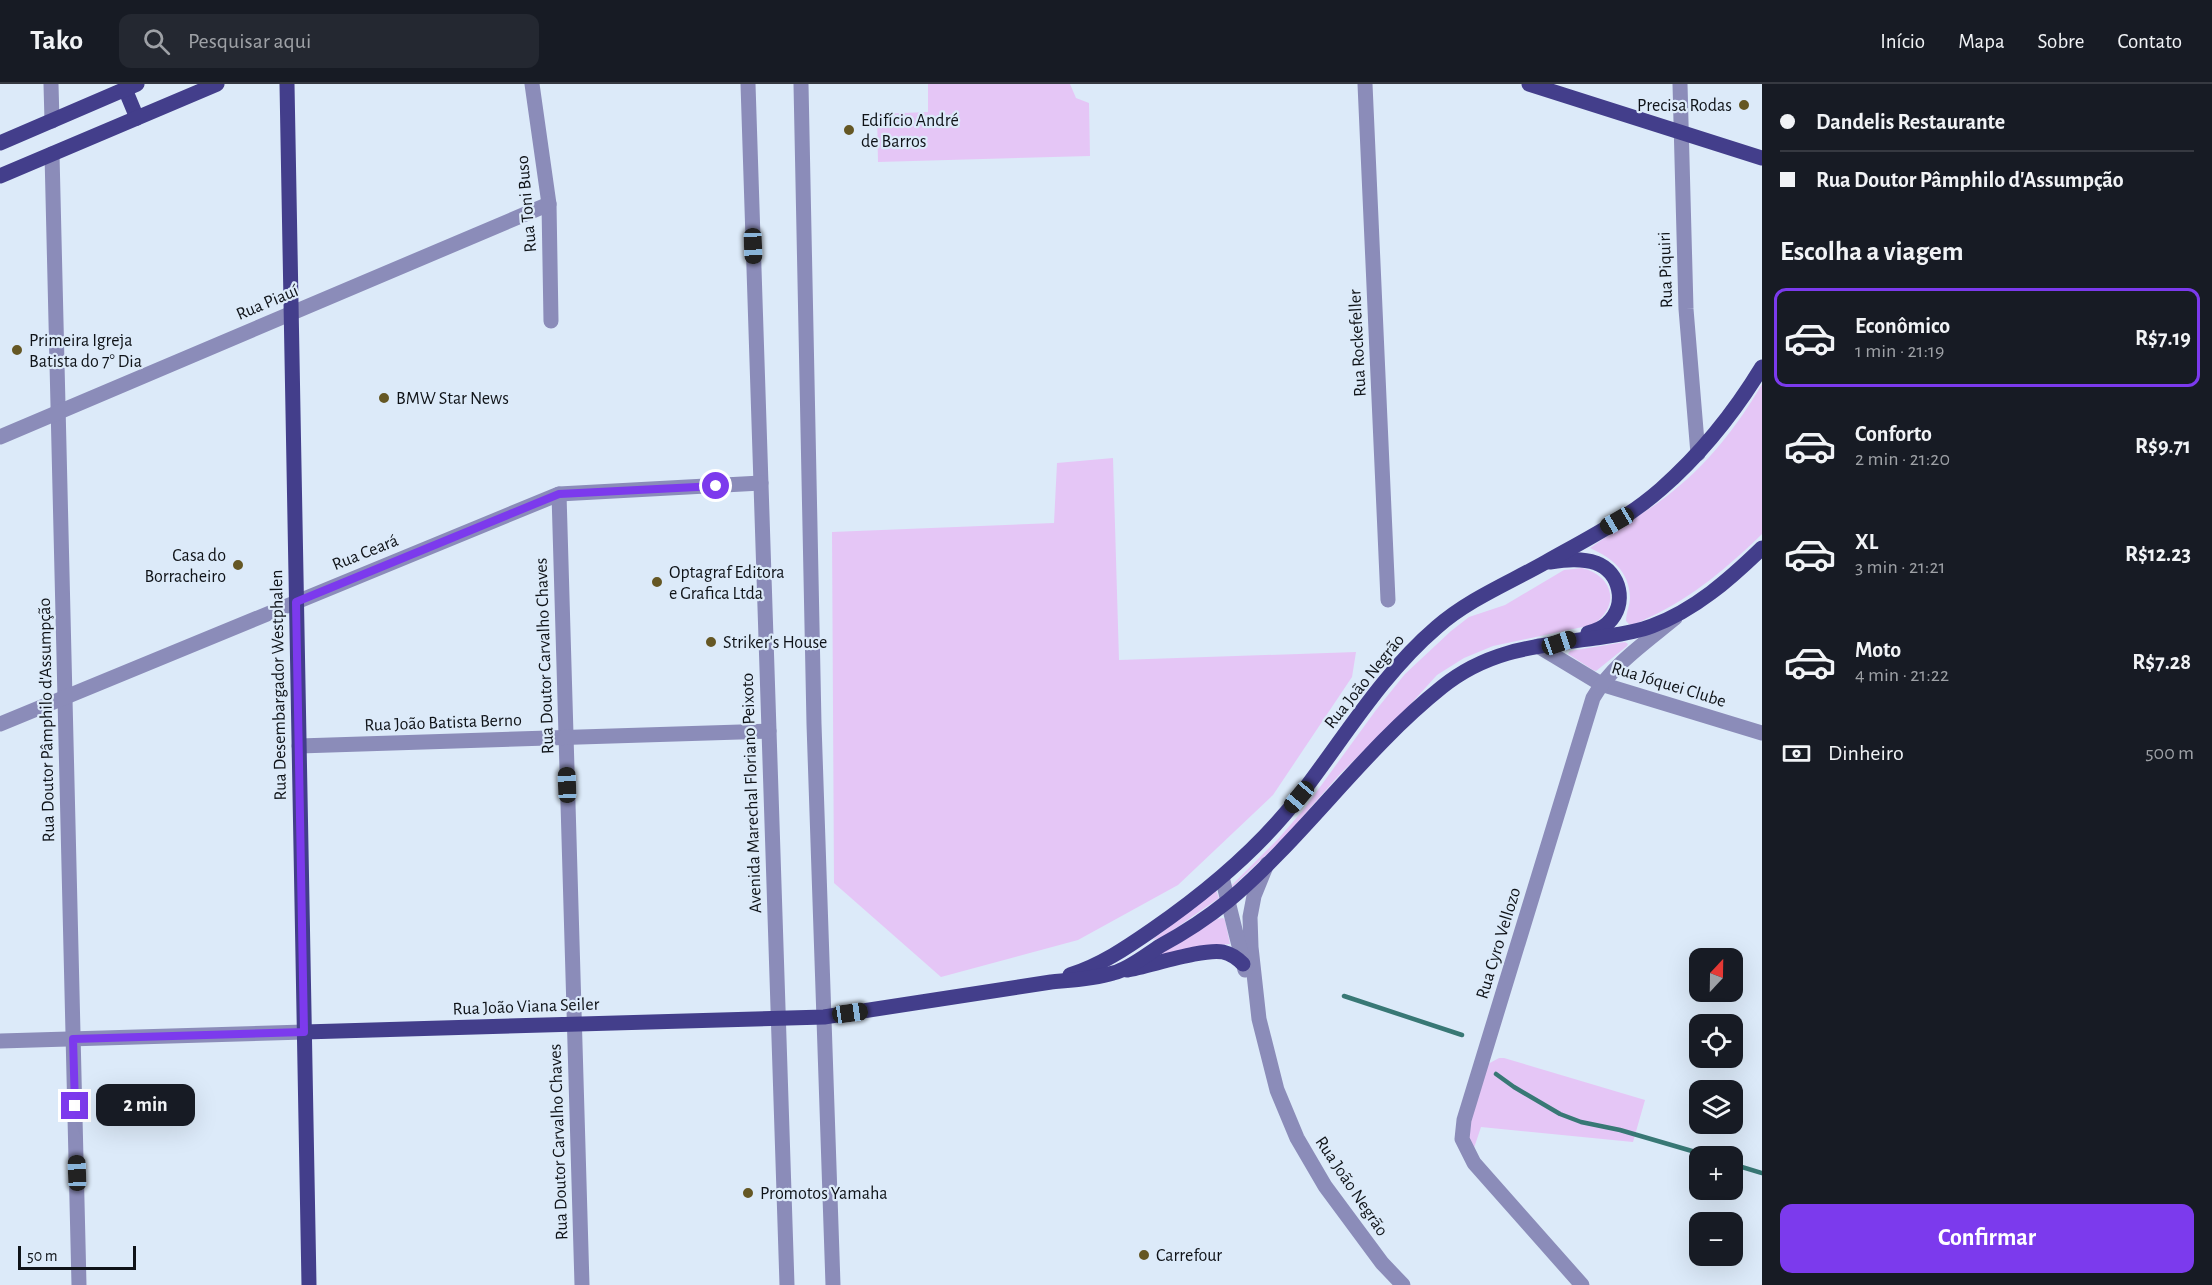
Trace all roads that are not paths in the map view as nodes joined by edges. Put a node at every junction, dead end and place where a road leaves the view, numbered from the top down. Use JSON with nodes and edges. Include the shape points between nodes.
{"nodes":[{"id":1,"x":51,"y":84,"type":"edge"},
{"id":2,"x":217,"y":84,"type":"edge"},
{"id":3,"x":287,"y":84,"type":"edge"},
{"id":4,"x":532,"y":84,"type":"edge"},
{"id":5,"x":748,"y":84,"type":"edge"},
{"id":6,"x":801,"y":84,"type":"edge"},
{"id":7,"x":1365,"y":84,"type":"edge"},
{"id":8,"x":1529,"y":84,"type":"edge"},
{"id":9,"x":1680,"y":84,"type":"edge"},
{"id":10,"x":131,"y":87,"type":"edge"},
{"id":11,"x":137,"y":118,"type":"junction"},
{"id":12,"x":52,"y":121,"type":"junction"},
{"id":13,"x":1680,"y":132,"type":"junction"},
{"id":14,"x":0,"y":142,"type":"edge"},
{"id":15,"x":52,"y":154,"type":"junction"},
{"id":16,"x":1762,"y":158,"type":"edge"},
{"id":17,"x":0,"y":176,"type":"edge"},
{"id":18,"x":549,"y":204,"type":"junction"},
{"id":19,"x":291,"y":313,"type":"junction"},
{"id":20,"x":552,"y":321,"type":"dead end"},
{"id":21,"x":1762,"y":367,"type":"edge"},
{"id":22,"x":58,"y":412,"type":"junction"},
{"id":23,"x":0,"y":437,"type":"edge"},
{"id":24,"x":1698,"y":454,"type":"junction"},
{"id":25,"x":760,"y":483,"type":"junction"},
{"id":26,"x":559,"y":494,"type":"junction"},
{"id":27,"x":1762,"y":548,"type":"edge"},
{"id":28,"x":1544,"y":563,"type":"junction"},
{"id":29,"x":1388,"y":600,"type":"dead end"},
{"id":30,"x":296,"y":602,"type":"junction"},
{"id":31,"x":1684,"y":612,"type":"junction"},
{"id":32,"x":1559,"y":643,"type":"junction"},
{"id":33,"x":1538,"y":645,"type":"junction"},
{"id":34,"x":1601,"y":684,"type":"junction"},
{"id":35,"x":0,"y":724,"type":"edge"},
{"id":36,"x":768,"y":731,"type":"junction"},
{"id":37,"x":1762,"y":733,"type":"edge"},
{"id":38,"x":566,"y":737,"type":"junction"},
{"id":39,"x":299,"y":746,"type":"junction"},
{"id":40,"x":1267,"y":864,"type":"junction"},
{"id":41,"x":1222,"y":877,"type":"junction"},
{"id":42,"x":1228,"y":901,"type":"junction"},
{"id":43,"x":1243,"y":963,"type":"junction"},
{"id":44,"x":1116,"y":973,"type":"junction"},
{"id":45,"x":1051,"y":982,"type":"junction"},
{"id":46,"x":1255,"y":996,"type":"junction"},
{"id":47,"x":824,"y":1017,"type":"junction"},
{"id":48,"x":778,"y":1018,"type":"junction"},
{"id":49,"x":574,"y":1024,"type":"junction"},
{"id":50,"x":304,"y":1032,"type":"junction"},
{"id":51,"x":73,"y":1039,"type":"junction"},
{"id":52,"x":0,"y":1041,"type":"edge"},
{"id":53,"x":79,"y":1285,"type":"edge"},
{"id":54,"x":309,"y":1285,"type":"edge"},
{"id":55,"x":582,"y":1285,"type":"edge"},
{"id":56,"x":787,"y":1285,"type":"edge"},
{"id":57,"x":833,"y":1285,"type":"edge"},
{"id":58,"x":1403,"y":1285,"type":"edge"},
{"id":59,"x":1582,"y":1285,"type":"edge"}],
"edges":[{"from":1,"to":12,"type":"street"},
{"from":2,"to":11,"type":"main road"},
{"from":3,"to":19,"type":"main road","name":"Rua Desembargador Westphalen"},
{"from":4,"to":18,"type":"street","name":"Rua Toni Buso"},
{"from":5,"to":25,"type":"street","name":"Avenida Marechal Floriano Peixoto"},
{"from":6,"to":47,"type":"street"},
{"from":7,"to":29,"type":"street","name":"Rua Rockefeller"},
{"from":8,"to":13,"type":"main road"},
{"from":9,"to":13,"type":"street","name":"Rua Piquiri"},
{"from":10,"to":11,"type":"main road"},
{"from":10,"to":12,"type":"main road"},
{"from":11,"to":15,"type":"main road"},
{"from":12,"to":14,"type":"main road"},
{"from":13,"to":16,"type":"main road"},
{"from":13,"to":24,"type":"street","name":"Rua Piquiri","via":[[1686,309]]},
{"from":15,"to":17,"type":"main road"},
{"from":15,"to":22,"type":"street","name":"Rua Doutor Pâmphilo d'Assumpção"},
{"from":18,"to":19,"type":"street","name":"Rua Piauí"},
{"from":18,"to":20,"type":"street","name":"Rua Toni Buso"},
{"from":19,"to":22,"type":"street","name":"Rua Piauí"},
{"from":19,"to":30,"type":"main road","name":"Rua Desembargador Westphalen"},
{"from":21,"to":24,"type":"main road","name":"Rua João Negrão"},
{"from":22,"to":23,"type":"street","name":"Rua Piauí"},
{"from":22,"to":51,"type":"street","name":"Rua Doutor Pâmphilo d'Assumpção"},
{"from":24,"to":28,"type":"main road","name":"Rua João Negrão","via":[[1617,521]]},
{"from":25,"to":26,"type":"street","name":"Rua Ceará"},
{"from":25,"to":36,"type":"street","name":"Avenida Marechal Floriano Peixoto"},
{"from":26,"to":30,"type":"street","name":"Rua Ceará"},
{"from":26,"to":38,"type":"street","name":"Rua Doutor Carvalho Chaves"},
{"from":27,"to":31,"type":"main road"},
{"from":28,"to":32,"type":"main road","via":[[1584,560],[1610,570],[1617,581],[1620,599],[1608,624]]},
{"from":28,"to":41,"type":"main road","name":"Rua João Negrão","via":[[1465,606],[1408,654],[1299,797],[1268,834]]},
{"from":30,"to":35,"type":"street","name":"Rua Ceará"},
{"from":30,"to":39,"type":"main road","name":"Rua Desembargador Westphalen"},
{"from":31,"to":32,"type":"main road","via":[[1626,633]]},
{"from":31,"to":34,"type":"street","name":"Rua Cyro Vellozo","via":[[1618,665]]},
{"from":32,"to":33,"type":"main road","name":"Rua João Viana Seiler"},
{"from":33,"to":34,"type":"street","name":"Rua Jóquei Clube"},
{"from":33,"to":40,"type":"main road","name":"Rua João Viana Seiler","via":[[1500,654],[1442,687]]},
{"from":34,"to":37,"type":"street","name":"Rua Jóquei Clube"},
{"from":34,"to":59,"type":"street","name":"Rua Cyro Vellozo","via":[[1593,698],[1464,1120],[1462,1139],[1474,1163]]},
{"from":36,"to":38,"type":"street","name":"Rua João Batista Berno"},
{"from":36,"to":48,"type":"street","name":"Avenida Marechal Floriano Peixoto"},
{"from":38,"to":39,"type":"street","name":"Rua João Batista Berno"},
{"from":38,"to":49,"type":"street","name":"Rua Doutor Carvalho Chaves"},
{"from":39,"to":50,"type":"main road","name":"Rua Desembargador Westphalen"},
{"from":40,"to":42,"type":"main road","name":"Rua João Viana Seiler"},
{"from":40,"to":46,"type":"street","name":"Rua João Negrão","via":[[1250,917]]},
{"from":41,"to":42,"type":"street","name":"Rua João Negrão"},
{"from":41,"to":45,"type":"main road","name":"Rua João Viana Seiler","via":[[1118,954]]},
{"from":42,"to":43,"type":"street","name":"Rua João Negrão"},
{"from":42,"to":44,"type":"main road","name":"Rua João Viana Seiler"},
{"from":43,"to":44,"type":"main road","via":[[1222,951],[1208,951]]},
{"from":43,"to":46,"type":"street","name":"Rua João Negrão"},
{"from":44,"to":45,"type":"main road","name":"Rua João Viana Seiler"},
{"from":45,"to":47,"type":"main road","name":"Rua João Viana Seiler"},
{"from":46,"to":58,"type":"street","name":"Rua João Negrão","via":[[1277,1090],[1297,1138],[1325,1186]]},
{"from":47,"to":48,"type":"main road","name":"Rua João Viana Seiler"},
{"from":47,"to":57,"type":"street"},
{"from":48,"to":49,"type":"main road","name":"Rua João Viana Seiler"},
{"from":48,"to":56,"type":"street","name":"Avenida Marechal Floriano Peixoto"},
{"from":49,"to":50,"type":"main road","name":"Rua João Viana Seiler"},
{"from":49,"to":55,"type":"street","name":"Rua Doutor Carvalho Chaves"},
{"from":50,"to":51,"type":"street","name":"Rua João Viana Seiler"},
{"from":50,"to":54,"type":"main road","name":"Rua Desembargador Westphalen"},
{"from":51,"to":52,"type":"street","name":"Rua João Viana Seiler"},
{"from":51,"to":53,"type":"street","name":"Rua Doutor Pâmphilo d'Assumpção"}]}
